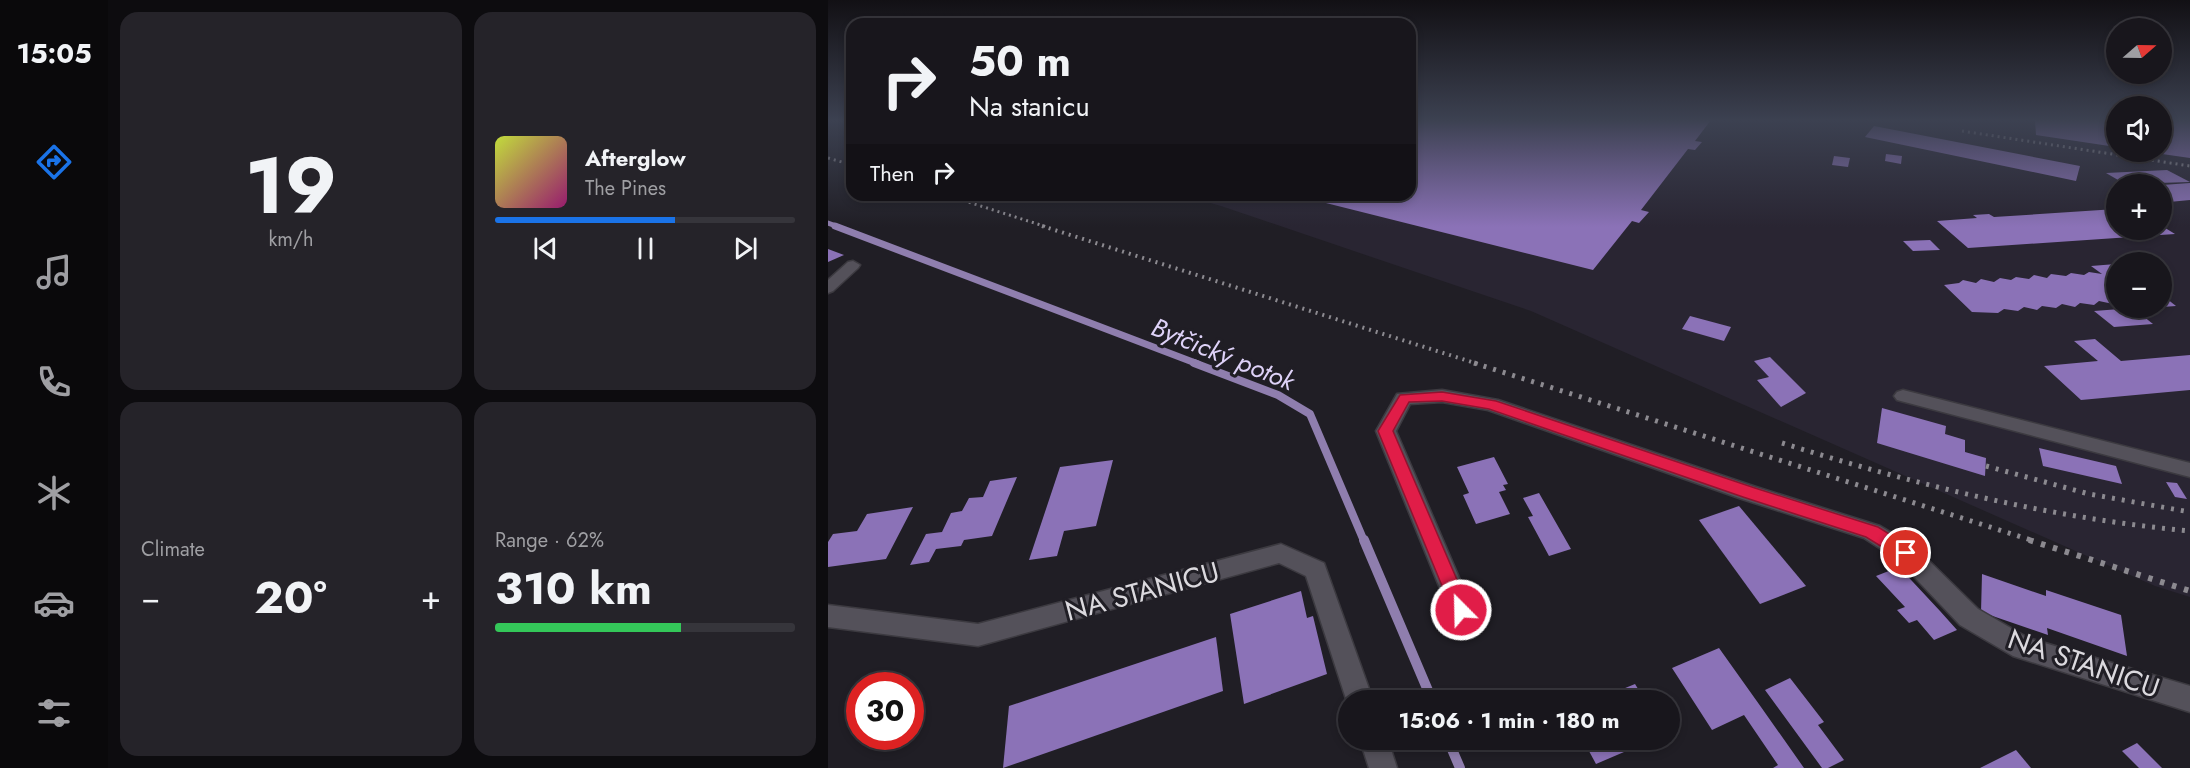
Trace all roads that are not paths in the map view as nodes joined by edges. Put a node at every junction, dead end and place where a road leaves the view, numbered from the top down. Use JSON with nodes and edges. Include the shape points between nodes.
{"nodes":[{"id":1,"x":853,"y":265,"type":"dead end"},
{"id":2,"x":828,"y":288,"type":"edge"},
{"id":3,"x":1904,"y":396,"type":"dead end"},
{"id":4,"x":2190,"y":470,"type":"edge"},
{"id":5,"x":1461,"y":610,"type":"dead end"},
{"id":6,"x":828,"y":616,"type":"edge"},
{"id":7,"x":1357,"y":690,"type":"edge"},
{"id":8,"x":2190,"y":699,"type":"edge"},
{"id":9,"x":1377,"y":750,"type":"edge"},
{"id":10,"x":1383,"y":768,"type":"edge"}],
"edges":[{"from":1,"to":2,"type":"street"},
{"from":3,"to":4,"type":"street"},
{"from":5,"to":8,"type":"street","name":"NA STANICU","via":[[1386,431],[1404,398],[1442,396],[1491,404],[1872,532],[1906,553],[1969,617],[2022,648]]},
{"from":6,"to":7,"type":"street","name":"NA STANICU","via":[[978,635],[1281,553],[1316,570]]},
{"from":9,"to":10,"type":"street"}]}
